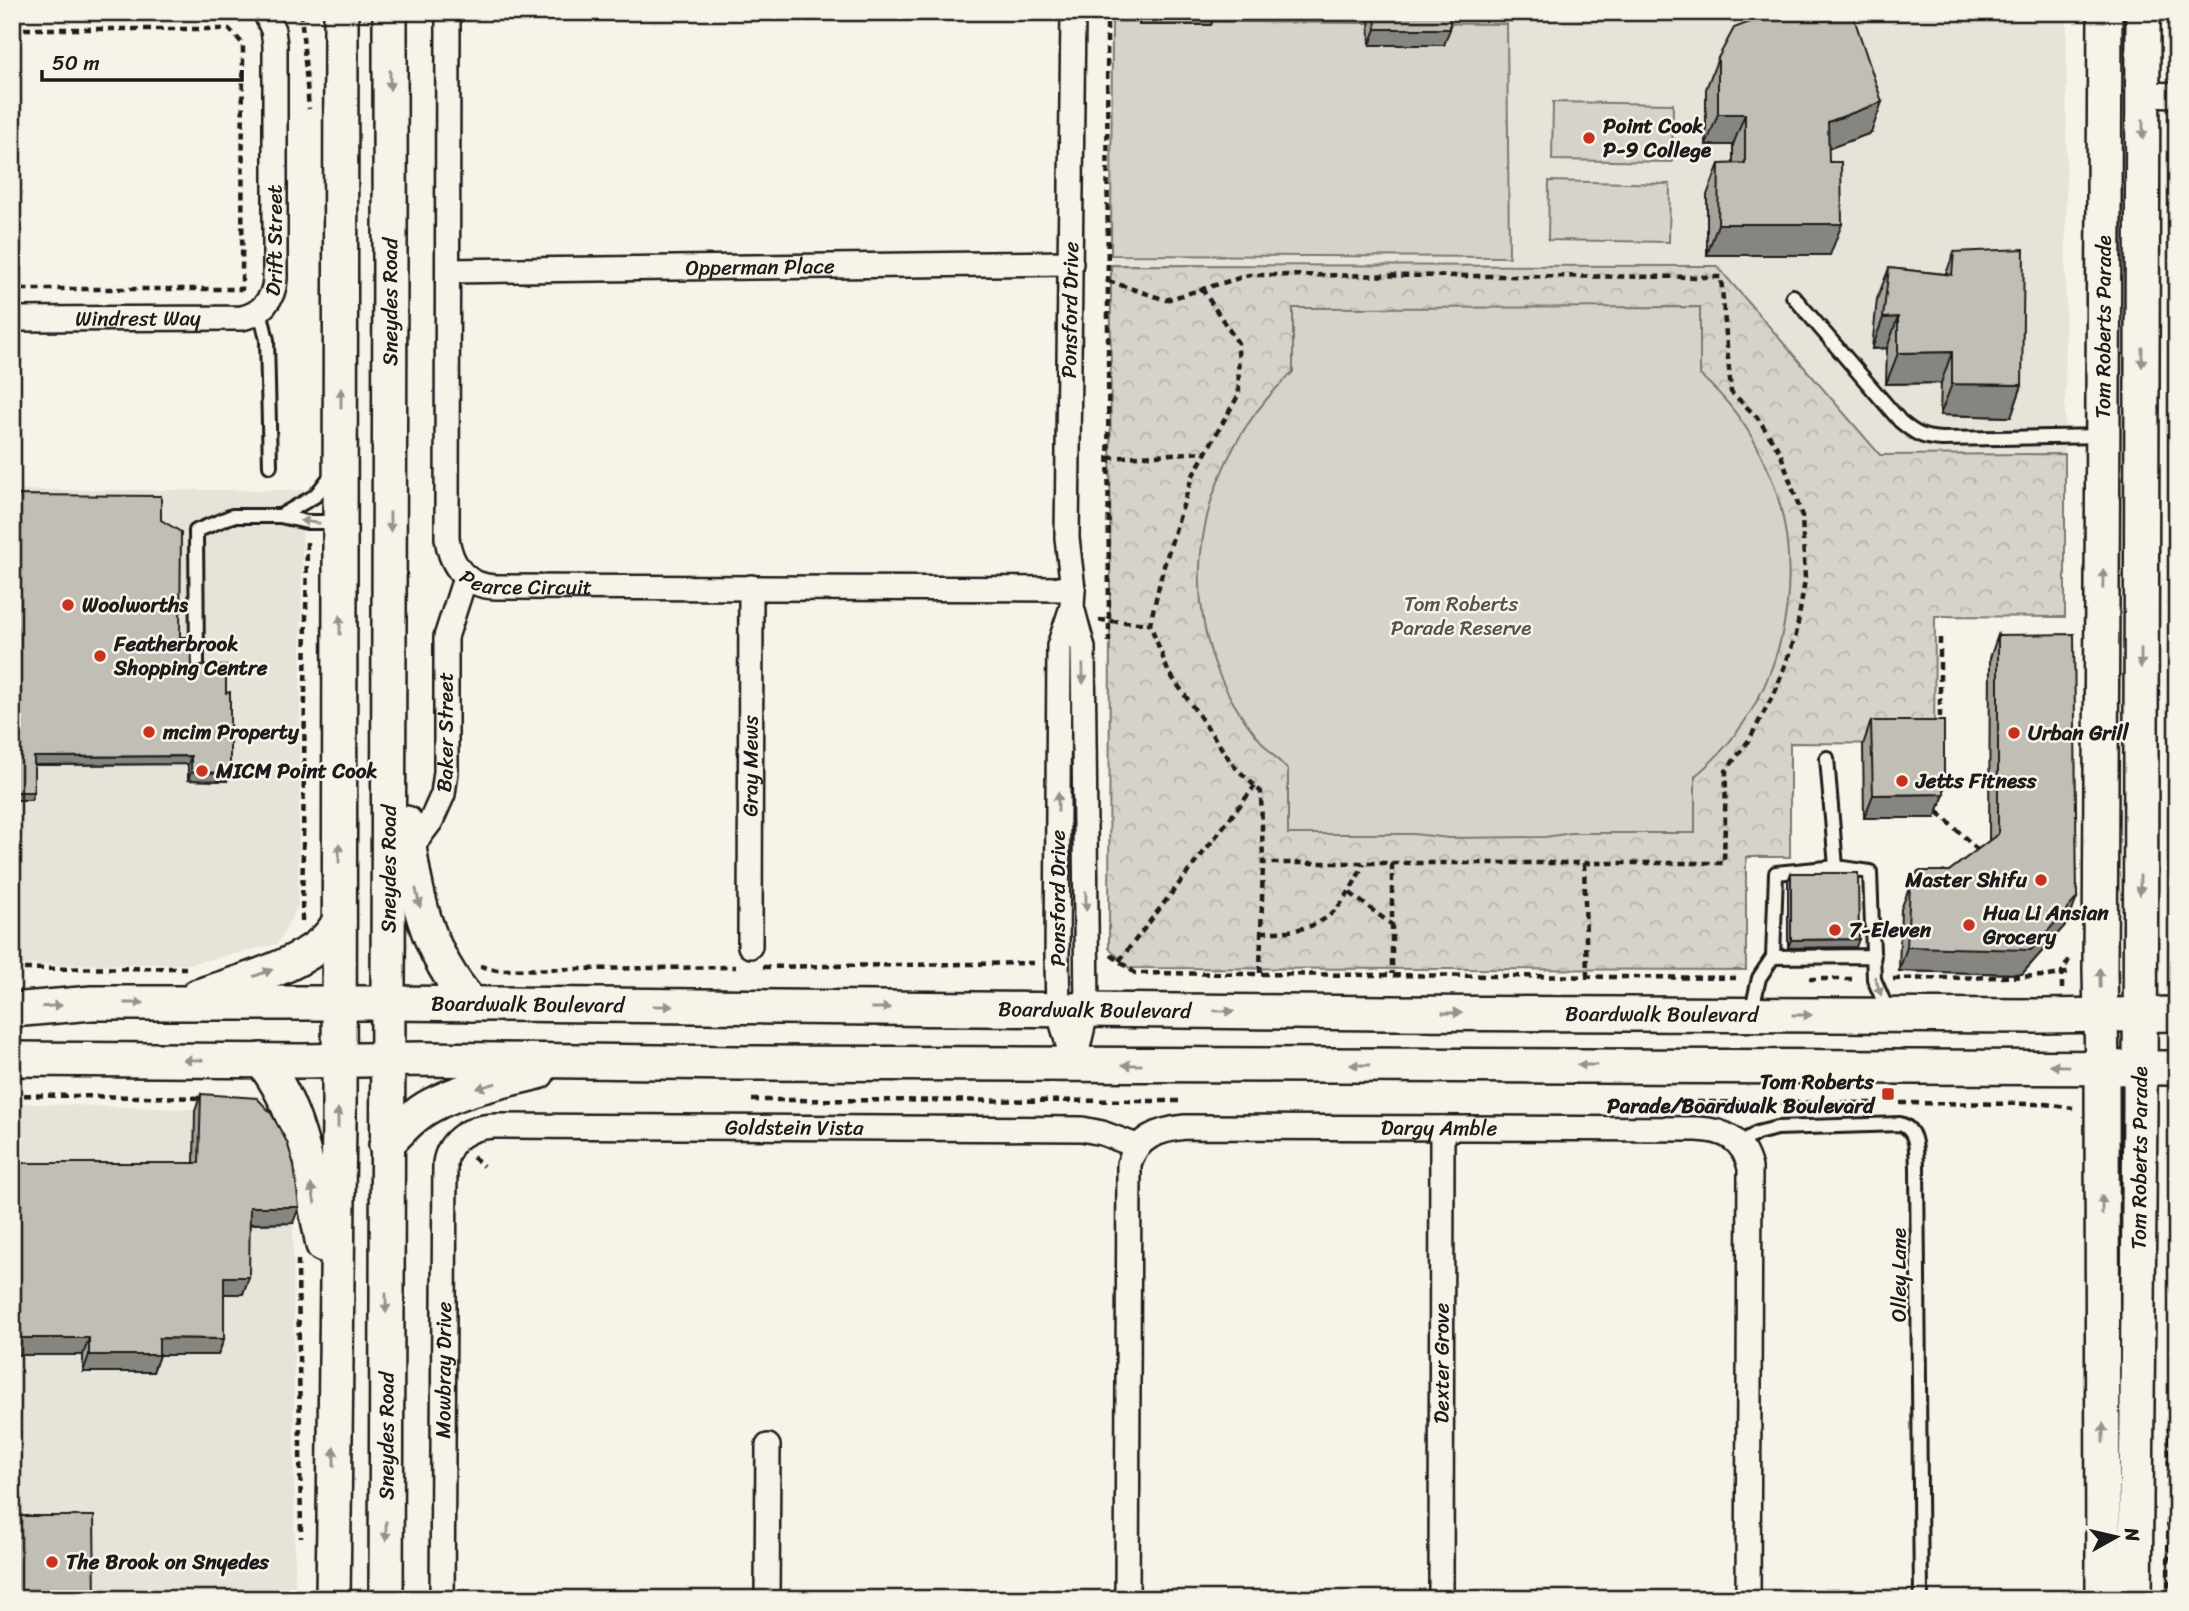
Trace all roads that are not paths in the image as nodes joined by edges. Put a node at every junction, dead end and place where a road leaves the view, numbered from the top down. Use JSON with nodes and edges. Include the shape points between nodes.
{"nodes":[{"id":1,"x":265,"y":12,"type":"edge"},
{"id":2,"x":341,"y":12,"type":"edge"},
{"id":3,"x":390,"y":12,"type":"edge"},
{"id":4,"x":448,"y":12,"type":"edge"},
{"id":5,"x":1073,"y":12,"type":"edge"},
{"id":6,"x":2105,"y":12,"type":"edge"},
{"id":7,"x":2143,"y":12,"type":"edge"},
{"id":8,"x":2144,"y":94,"type":"junction"},
{"id":9,"x":2177,"y":95,"type":"edge"},
{"id":10,"x":1071,"y":264,"type":"junction"},
{"id":11,"x":448,"y":271,"type":"junction"},
{"id":12,"x":1793,"y":296,"type":"dead end"},
{"id":13,"x":260,"y":310,"type":"junction"},
{"id":14,"x":12,"y":319,"type":"edge"},
{"id":15,"x":388,"y":380,"type":"junction"},
{"id":16,"x":2103,"y":436,"type":"junction"},
{"id":17,"x":340,"y":456,"type":"junction"},
{"id":18,"x":270,"y":466,"type":"dead end"},
{"id":19,"x":280,"y":516,"type":"junction"},
{"id":20,"x":341,"y":522,"type":"junction"},
{"id":21,"x":465,"y":578,"type":"junction"},
{"id":22,"x":751,"y":587,"type":"junction"},
{"id":23,"x":1072,"y":598,"type":"junction"},
{"id":24,"x":2141,"y":613,"type":"junction"},
{"id":25,"x":2102,"y":642,"type":"junction"},
{"id":26,"x":197,"y":663,"type":"edge"},
{"id":27,"x":2103,"y":718,"type":"junction"},
{"id":28,"x":2141,"y":718,"type":"junction"},
{"id":29,"x":1827,"y":758,"type":"dead end"},
{"id":30,"x":399,"y":861,"type":"junction"},
{"id":31,"x":1836,"y":867,"type":"junction"},
{"id":32,"x":339,"y":921,"type":"junction"},
{"id":33,"x":750,"y":946,"type":"dead end"},
{"id":34,"x":1874,"y":956,"type":"junction"},
{"id":35,"x":1773,"y":957,"type":"junction"},
{"id":36,"x":176,"y":1003,"type":"junction"},
{"id":37,"x":338,"y":1003,"type":"junction"},
{"id":38,"x":388,"y":1003,"type":"junction"},
{"id":39,"x":472,"y":1004,"type":"junction"},
{"id":40,"x":1073,"y":1009,"type":"junction"},
{"id":41,"x":12,"y":1010,"type":"edge"},
{"id":42,"x":2177,"y":1014,"type":"edge"},
{"id":43,"x":1751,"y":1015,"type":"junction"},
{"id":44,"x":2101,"y":1015,"type":"junction"},
{"id":45,"x":2140,"y":1015,"type":"junction"},
{"id":46,"x":1889,"y":1016,"type":"junction"},
{"id":47,"x":387,"y":1058,"type":"junction"},
{"id":48,"x":12,"y":1059,"type":"edge"},
{"id":49,"x":261,"y":1060,"type":"junction"},
{"id":50,"x":339,"y":1060,"type":"junction"},
{"id":51,"x":576,"y":1061,"type":"junction"},
{"id":52,"x":1073,"y":1064,"type":"junction"},
{"id":53,"x":2102,"y":1067,"type":"junction"},
{"id":54,"x":2177,"y":1068,"type":"edge"},
{"id":55,"x":2140,"y":1069,"type":"junction"},
{"id":56,"x":1442,"y":1128,"type":"junction"},
{"id":57,"x":453,"y":1143,"type":"joint"},
{"id":58,"x":1739,"y":1144,"type":"junction"},
{"id":59,"x":386,"y":1145,"type":"junction"},
{"id":60,"x":1137,"y":1146,"type":"junction"},
{"id":61,"x":336,"y":1309,"type":"junction"},
{"id":62,"x":768,"y":1446,"type":"dead end"},
{"id":63,"x":2120,"y":1482,"type":"junction"},
{"id":64,"x":333,"y":1599,"type":"edge"},
{"id":65,"x":386,"y":1599,"type":"edge"},
{"id":66,"x":442,"y":1599,"type":"edge"},
{"id":67,"x":767,"y":1599,"type":"edge"},
{"id":68,"x":1127,"y":1599,"type":"edge"},
{"id":69,"x":1441,"y":1599,"type":"edge"},
{"id":70,"x":1748,"y":1599,"type":"edge"},
{"id":71,"x":1921,"y":1599,"type":"edge"},
{"id":72,"x":2103,"y":1599,"type":"edge"},
{"id":73,"x":2135,"y":1599,"type":"edge"}],
"edges":[{"from":1,"to":13,"type":"street","name":"Drift Street","via":[[275,46],[275,279]]},
{"from":17,"to":2,"type":"main road","one_way":true},
{"from":3,"to":15,"type":"main road","name":"Sneydes Road","one_way":true},
{"from":4,"to":11,"type":"street","name":"Pearce Circuit"},
{"from":5,"to":10,"type":"street","name":"Ponsford Drive"},
{"from":6,"to":16,"type":"main road","name":"Tom Roberts Parade"},
{"from":7,"to":8,"type":"main road","name":"Tom Roberts Parade"},
{"from":8,"to":9,"type":"street"},
{"from":8,"to":24,"type":"main road","name":"Tom Roberts Parade","one_way":true},
{"from":10,"to":11,"type":"street","name":"Opperman Place"},
{"from":10,"to":23,"type":"street","name":"Ponsford Drive","via":[[1067,538]]},
{"from":11,"to":21,"type":"street","name":"Pearce Circuit","via":[[447,538],[451,559]]},
{"from":12,"to":16,"type":"lane","via":[[1916,435],[1942,439]]},
{"from":13,"to":14,"type":"street","name":"Windrest Way","via":[[230,319]]},
{"from":13,"to":18,"type":"lane","name":"Drift Street","via":[[267,340]]},
{"from":15,"to":20,"type":"main road","via":[[375,480],[359,506]]},
{"from":15,"to":30,"type":"main road","name":"Sneydes Road","one_way":true,"via":[[390,685]]},
{"from":25,"to":16,"type":"main road","name":"Tom Roberts Parade","one_way":true},
{"from":17,"to":19,"type":"lane","via":[[319,493]]},
{"from":17,"to":20,"type":"main road"},
{"from":20,"to":19,"type":"lane","one_way":true,"via":[[312,523]]},
{"from":19,"to":26,"type":"lane","via":[[232,516],[196,531]]},
{"from":32,"to":20,"type":"main road","one_way":true},
{"from":21,"to":22,"type":"street","name":"Pearce Circuit","via":[[496,587]]},
{"from":21,"to":30,"type":"street","name":"Baker Street","via":[[446,637],[443,794],[431,821]]},
{"from":22,"to":23,"type":"street","name":"Pearce Circuit"},
{"from":22,"to":33,"type":"street","name":"Gray Mews"},
{"from":23,"to":40,"type":"street","name":"Ponsford Drive","via":[[1059,646]]},
{"from":24,"to":25,"type":"main road"},
{"from":24,"to":28,"type":"main road","name":"Tom Roberts Parade","one_way":true},
{"from":25,"to":27,"type":"main road","name":"Tom Roberts Parade"},
{"from":27,"to":28,"type":"main road"},
{"from":44,"to":27,"type":"main road","name":"Tom Roberts Parade","one_way":true},
{"from":28,"to":45,"type":"main road","name":"Tom Roberts Parade","one_way":true},
{"from":29,"to":31,"type":"lane"},
{"from":30,"to":38,"type":"main road","name":"Sneydes Road"},
{"from":30,"to":39,"type":"main road","one_way":true,"via":[[445,970]]},
{"from":31,"to":34,"type":"lane","via":[[1870,872]]},
{"from":31,"to":35,"type":"lane","via":[[1776,873]]},
{"from":36,"to":32,"type":"main road","one_way":true,"via":[[290,961],[326,940]]},
{"from":32,"to":37,"type":"main road"},
{"from":34,"to":35,"type":"lane"},
{"from":34,"to":46,"type":"lane","one_way":true,"via":[[1874,979]]},
{"from":35,"to":43,"type":"lane","via":[[1759,978]]},
{"from":36,"to":37,"type":"main road","name":"Boardwalk Boulevard"},
{"from":41,"to":36,"type":"main road","name":"Boardwalk Boulevard","one_way":true},
{"from":37,"to":38,"type":"main road","name":"Boardwalk Boulevard"},
{"from":37,"to":50,"type":"main road"},
{"from":38,"to":39,"type":"main road","name":"Boardwalk Boulevard"},
{"from":38,"to":47,"type":"main road","name":"Sneydes Road"},
{"from":39,"to":40,"type":"main road","name":"Boardwalk Boulevard","one_way":true},
{"from":40,"to":43,"type":"main road","name":"Boardwalk Boulevard","one_way":true},
{"from":40,"to":52,"type":"street","name":"Ponsford Drive"},
{"from":42,"to":45,"type":"main road","name":"Boardwalk Boulevard"},
{"from":43,"to":46,"type":"main road","name":"Boardwalk Boulevard","one_way":true},
{"from":44,"to":45,"type":"main road","name":"Boardwalk Boulevard"},
{"from":44,"to":46,"type":"main road","name":"Boardwalk Boulevard"},
{"from":44,"to":53,"type":"main road","name":"Tom Roberts Parade"},
{"from":45,"to":55,"type":"main road","name":"Tom Roberts Parade"},
{"from":47,"to":50,"type":"main road"},
{"from":47,"to":51,"type":"main road"},
{"from":47,"to":59,"type":"main road","name":"Sneydes Road"},
{"from":49,"to":48,"type":"main road","one_way":true},
{"from":49,"to":50,"type":"main road"},
{"from":61,"to":49,"type":"main road","one_way":true,"via":[[293,1118],[277,1081]]},
{"from":61,"to":50,"type":"main road","one_way":true},
{"from":51,"to":52,"type":"main road"},
{"from":51,"to":59,"type":"main road","one_way":true,"via":[[431,1105]]},
{"from":53,"to":52,"type":"main road","one_way":true},
{"from":53,"to":55,"type":"main road"},
{"from":63,"to":53,"type":"main road","name":"Tom Roberts Parade","one_way":true},
{"from":54,"to":55,"type":"main road"},
{"from":55,"to":63,"type":"main road","name":"Tom Roberts Parade"},
{"from":56,"to":58,"type":"street","name":"Dargy Amble","via":[[1708,1129],[1730,1135]]},
{"from":56,"to":60,"type":"street","name":"Dargy Amble","via":[[1185,1128],[1160,1131]]},
{"from":56,"to":69,"type":"street","name":"Dexter Grove"},
{"from":57,"to":60,"type":"street","name":"Goldstein Vista","via":[[474,1129],[494,1126],[1082,1129]]},
{"from":57,"to":66,"type":"street","name":"Mowbray Drive","via":[[445,1170]]},
{"from":58,"to":70,"type":"street","via":[[1748,1159],[1750,1184]]},
{"from":58,"to":71,"type":"lane","name":"Olley Lane","via":[[1757,1133],[1794,1126],[1900,1124],[1912,1132],[1917,1167]]},
{"from":59,"to":65,"type":"main road","name":"Sneydes Road","one_way":true},
{"from":60,"to":68,"type":"street","via":[[1129,1174]]},
{"from":64,"to":61,"type":"main road","one_way":true},
{"from":62,"to":67,"type":"street"},
{"from":63,"to":72,"type":"main road","name":"Tom Roberts Parade"},
{"from":63,"to":73,"type":"main road","name":"Tom Roberts Parade"}]}
